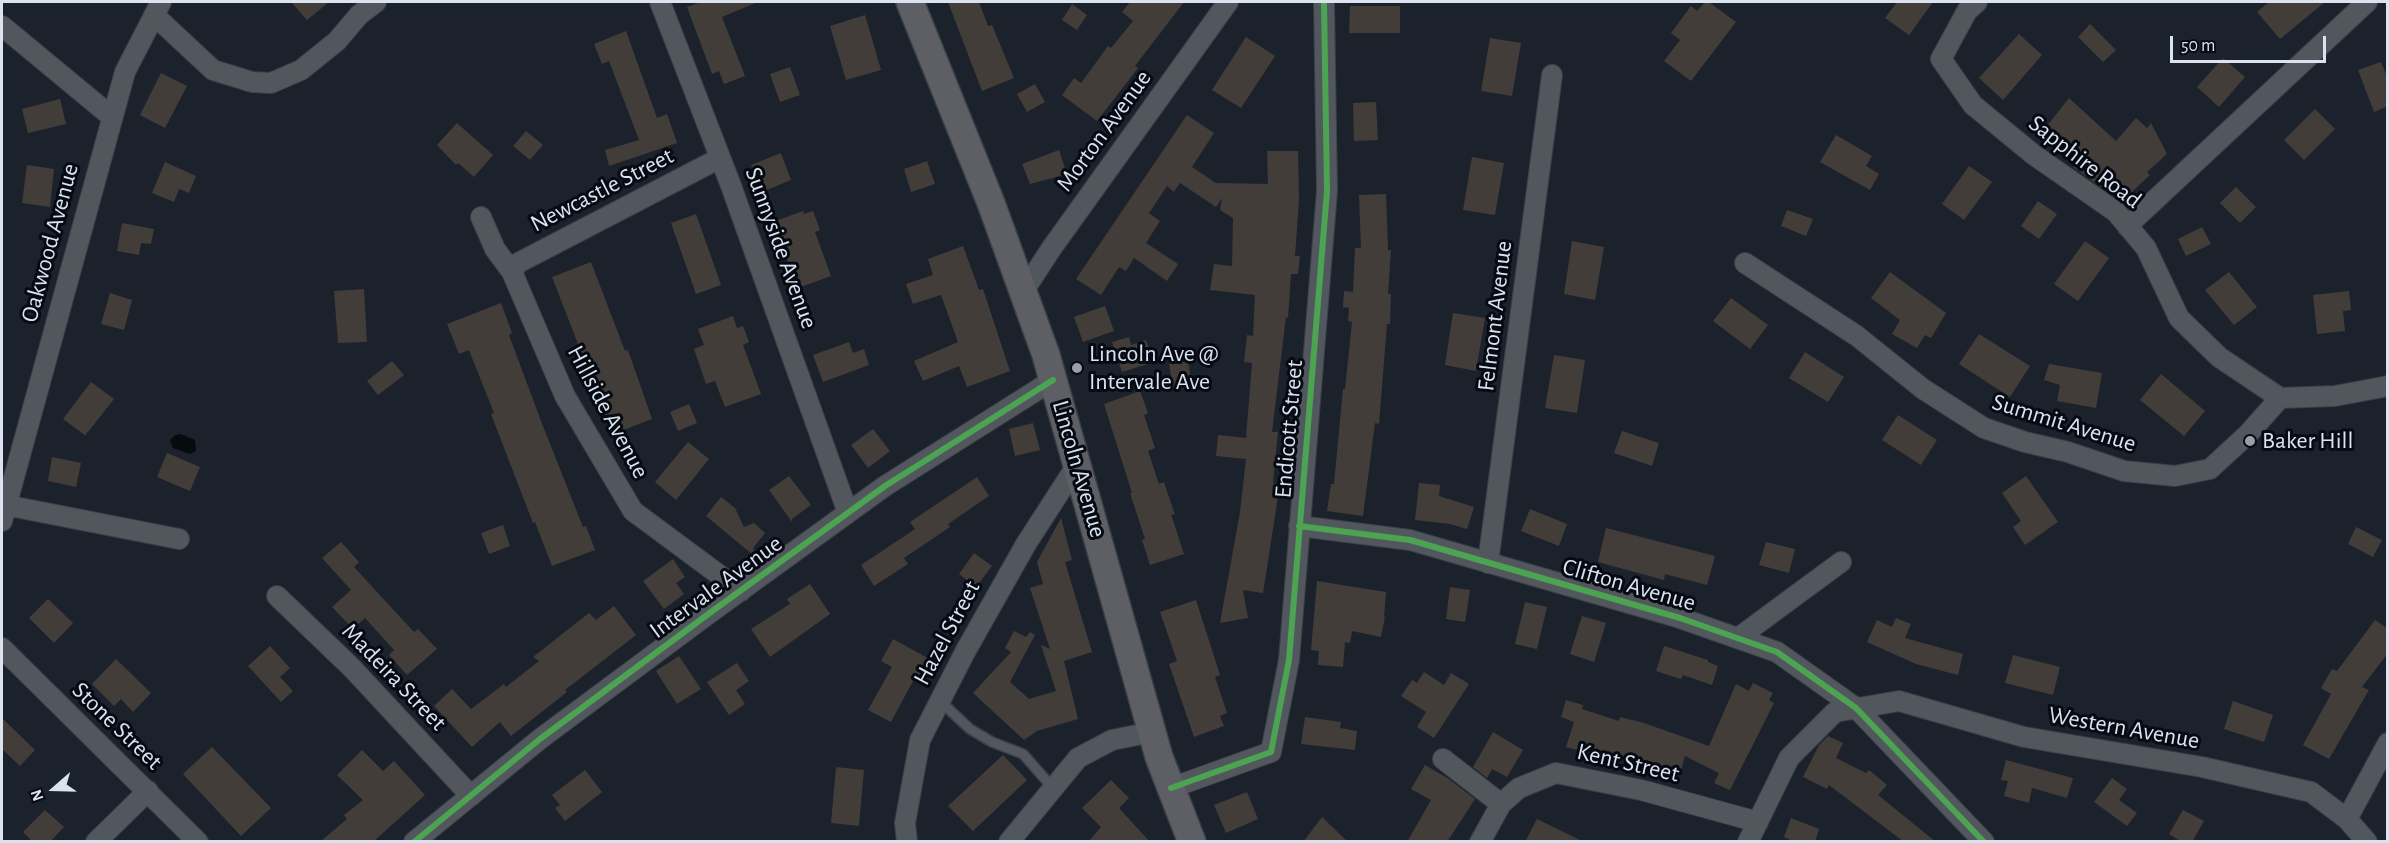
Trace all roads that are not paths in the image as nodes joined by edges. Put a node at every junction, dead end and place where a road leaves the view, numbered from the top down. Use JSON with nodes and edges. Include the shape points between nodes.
{"nodes":[{"id":1,"x":376,"y":2,"type":"edge"},
{"id":2,"x":660,"y":2,"type":"edge"},
{"id":3,"x":910,"y":2,"type":"edge"},
{"id":4,"x":1228,"y":2,"type":"edge"},
{"id":5,"x":1324,"y":2,"type":"edge"},
{"id":6,"x":2367,"y":2,"type":"edge"},
{"id":7,"x":1973,"y":5,"type":"edge"},
{"id":8,"x":158,"y":8,"type":"edge"},
{"id":9,"x":2,"y":26,"type":"edge"},
{"id":10,"x":1552,"y":75,"type":"dead end"},
{"id":11,"x":112,"y":117,"type":"junction"},
{"id":12,"x":720,"y":158,"type":"junction"},
{"id":13,"x":481,"y":218,"type":"dead end"},
{"id":14,"x":2127,"y":226,"type":"junction"},
{"id":15,"x":1745,"y":263,"type":"dead end"},
{"id":16,"x":512,"y":272,"type":"junction"},
{"id":17,"x":1023,"y":292,"type":"junction"},
{"id":18,"x":1053,"y":380,"type":"junction"},
{"id":19,"x":2388,"y":386,"type":"edge"},
{"id":20,"x":2280,"y":398,"type":"junction"},
{"id":21,"x":1077,"y":465,"type":"junction"},
{"id":22,"x":3,"y":513,"type":"edge"},
{"id":23,"x":848,"y":513,"type":"junction"},
{"id":24,"x":1299,"y":526,"type":"junction"},
{"id":25,"x":179,"y":539,"type":"dead end"},
{"id":26,"x":1841,"y":562,"type":"dead end"},
{"id":27,"x":1488,"y":563,"type":"junction"},
{"id":28,"x":741,"y":591,"type":"junction"},
{"id":29,"x":277,"y":596,"type":"dead end"},
{"id":30,"x":1738,"y":638,"type":"junction"},
{"id":31,"x":2,"y":648,"type":"edge"},
{"id":32,"x":940,"y":701,"type":"junction"},
{"id":33,"x":1857,"y":708,"type":"junction"},
{"id":34,"x":1152,"y":732,"type":"junction"},
{"id":35,"x":2388,"y":743,"type":"edge"},
{"id":36,"x":1443,"y":759,"type":"dead end"},
{"id":37,"x":1053,"y":788,"type":"junction"},
{"id":38,"x":1171,"y":788,"type":"junction"},
{"id":39,"x":148,"y":791,"type":"junction"},
{"id":40,"x":471,"y":796,"type":"junction"},
{"id":41,"x":1501,"y":804,"type":"junction"},
{"id":42,"x":2348,"y":819,"type":"junction"},
{"id":43,"x":1758,"y":822,"type":"junction"},
{"id":44,"x":96,"y":842,"type":"edge"},
{"id":45,"x":198,"y":842,"type":"edge"},
{"id":46,"x":414,"y":842,"type":"edge"},
{"id":47,"x":907,"y":842,"type":"edge"},
{"id":48,"x":1009,"y":842,"type":"edge"},
{"id":49,"x":1192,"y":842,"type":"edge"},
{"id":50,"x":1480,"y":842,"type":"edge"},
{"id":51,"x":1748,"y":842,"type":"edge"},
{"id":52,"x":1984,"y":842,"type":"edge"},
{"id":53,"x":2367,"y":842,"type":"edge"}],
"edges":[{"from":1,"to":8,"type":"street","via":[[301,70],[271,83],[252,82],[213,70]]},
{"from":2,"to":12,"type":"street","name":"Sunnyside Avenue"},
{"from":3,"to":17,"type":"main road","name":"Lincoln Avenue"},
{"from":4,"to":17,"type":"street","name":"Morton Avenue"},
{"from":5,"to":24,"type":"street","name":"Endicott Street","via":[[1327,191]]},
{"from":6,"to":14,"type":"street"},
{"from":7,"to":14,"type":"street","name":"Sapphire Road","via":[[1941,59],[1973,105],[2034,155],[2116,212]]},
{"from":8,"to":11,"type":"street","name":"Oakwood Avenue","via":[[125,72]]},
{"from":9,"to":11,"type":"street"},
{"from":10,"to":27,"type":"street","name":"Felmont Avenue"},
{"from":11,"to":22,"type":"street","name":"Oakwood Avenue"},
{"from":12,"to":16,"type":"street","name":"Newcastle Street","via":[[518,263]]},
{"from":12,"to":23,"type":"street","name":"Sunnyside Avenue"},
{"from":13,"to":16,"type":"street","name":"Hillside Avenue","via":[[495,249]]},
{"from":14,"to":20,"type":"street","name":"Sapphire Road","via":[[2146,248],[2179,318],[2219,357]]},
{"from":15,"to":20,"type":"street","name":"Summit Avenue","via":[[1857,336],[1923,389],[1984,428],[2124,471],[2175,476],[2210,469]]},
{"from":16,"to":28,"type":"street","name":"Hillside Avenue","via":[[565,396],[633,512]]},
{"from":17,"to":18,"type":"main road","name":"Lincoln Avenue"},
{"from":18,"to":21,"type":"main road","name":"Lincoln Avenue"},
{"from":18,"to":23,"type":"street","name":"Intervale Avenue"},
{"from":19,"to":20,"type":"street","via":[[2335,396]]},
{"from":21,"to":32,"type":"street","name":"Hazel Street","via":[[1026,544]]},
{"from":21,"to":34,"type":"main road","name":"Lincoln Avenue"},
{"from":22,"to":25,"type":"street"},
{"from":23,"to":28,"type":"street","name":"Intervale Avenue"},
{"from":24,"to":27,"type":"street","name":"Clifton Avenue","via":[[1410,540]]},
{"from":24,"to":38,"type":"street","name":"Endicott Street","via":[[1289,660],[1271,752]]},
{"from":26,"to":30,"type":"street"},
{"from":27,"to":30,"type":"street","name":"Clifton Avenue"},
{"from":28,"to":40,"type":"street","name":"Intervale Avenue","via":[[540,739]]},
{"from":29,"to":40,"type":"street","name":"Madeira Street","via":[[352,668]]},
{"from":30,"to":33,"type":"street","name":"Clifton Avenue","via":[[1777,652]]},
{"from":31,"to":39,"type":"street","name":"Stone Street"},
{"from":32,"to":37,"type":"lane","via":[[970,729],[1023,754]]},
{"from":32,"to":47,"type":"street","name":"Hazel Street","via":[[920,740],[905,823]]},
{"from":33,"to":42,"type":"street","name":"Western Avenue","via":[[1899,701],[2024,737],[2202,766],[2311,792]]},
{"from":33,"to":43,"type":"street","name":"Western Avenue","via":[[1835,712],[1789,758]]},
{"from":33,"to":52,"type":"street","name":"Clifton Avenue"},
{"from":34,"to":37,"type":"street","via":[[1112,740],[1078,758]]},
{"from":34,"to":38,"type":"main road","name":"Lincoln Avenue"},
{"from":35,"to":42,"type":"street"},
{"from":36,"to":41,"type":"street"},
{"from":37,"to":48,"type":"street"},
{"from":38,"to":49,"type":"main road","name":"Lincoln Avenue"},
{"from":39,"to":44,"type":"street"},
{"from":39,"to":45,"type":"street","name":"Stone Street"},
{"from":40,"to":46,"type":"street","name":"Intervale Avenue"},
{"from":41,"to":43,"type":"street","name":"Kent Street","via":[[1519,788],[1556,773],[1641,790]]},
{"from":41,"to":50,"type":"street","name":"Kent Street"},
{"from":42,"to":53,"type":"street","name":"Western Avenue"},
{"from":43,"to":51,"type":"street","name":"Western Avenue"}]}
